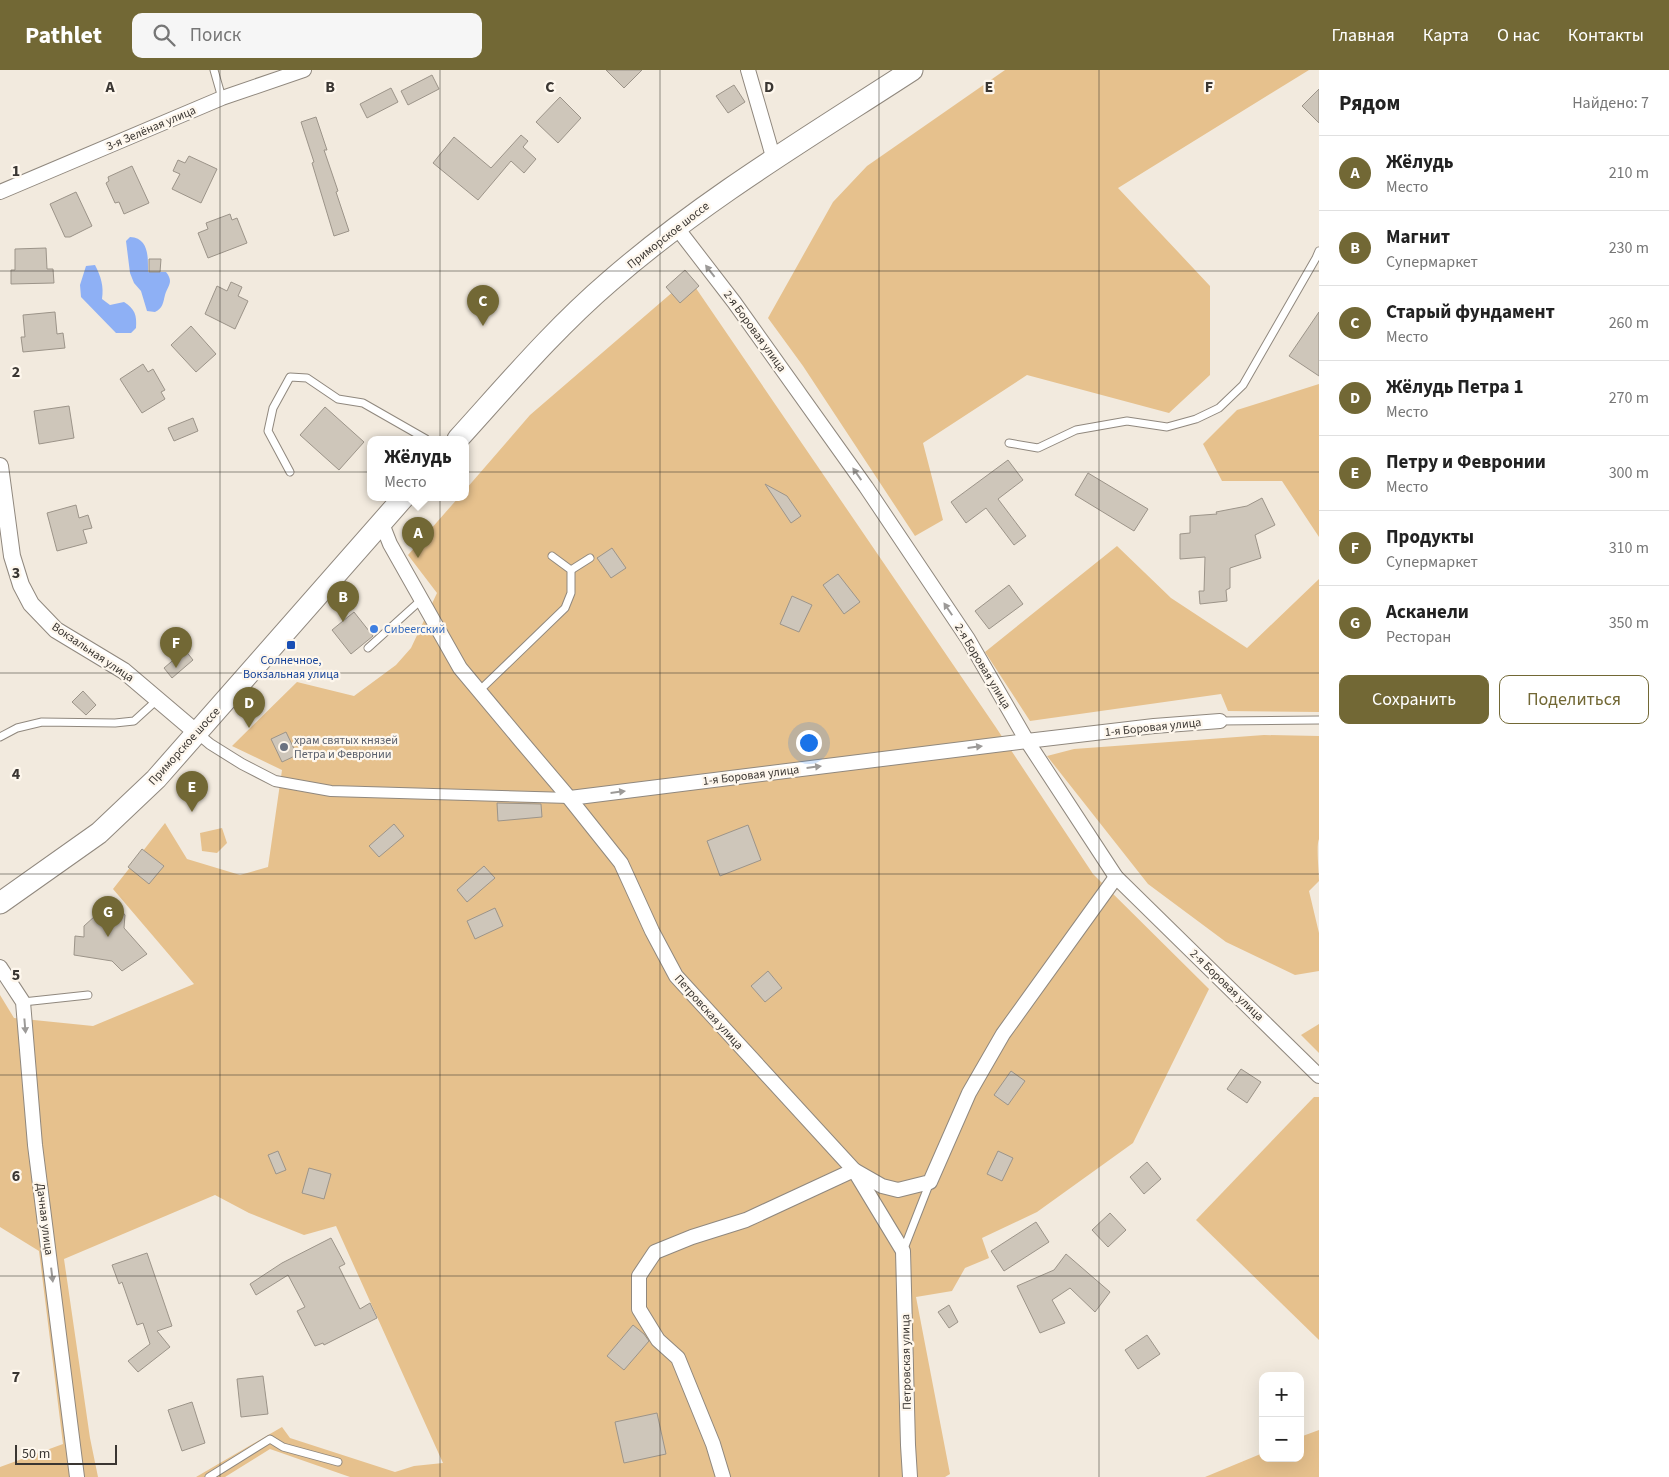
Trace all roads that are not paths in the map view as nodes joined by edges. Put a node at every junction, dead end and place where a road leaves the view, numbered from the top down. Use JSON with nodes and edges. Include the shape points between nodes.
{"nodes":[{"id":1,"x":214,"y":70,"type":"edge"},
{"id":2,"x":304,"y":70,"type":"edge"},
{"id":3,"x":748,"y":70,"type":"edge"},
{"id":4,"x":912,"y":70,"type":"edge"},
{"id":5,"x":222,"y":98,"type":"junction"},
{"id":6,"x":774,"y":160,"type":"junction"},
{"id":7,"x":0,"y":192,"type":"edge"},
{"id":8,"x":677,"y":228,"type":"junction"},
{"id":9,"x":1319,"y":251,"type":"edge"},
{"id":10,"x":421,"y":436,"type":"edge"},
{"id":11,"x":461,"y":436,"type":"edge"},
{"id":12,"x":1009,"y":444,"type":"dead end"},
{"id":13,"x":0,"y":466,"type":"edge"},
{"id":14,"x":290,"y":472,"type":"dead end"},
{"id":15,"x":400,"y":501,"type":"edge"},
{"id":16,"x":381,"y":521,"type":"junction"},
{"id":17,"x":552,"y":556,"type":"dead end"},
{"id":18,"x":590,"y":558,"type":"dead end"},
{"id":19,"x":570,"y":570,"type":"junction"},
{"id":20,"x":421,"y":600,"type":"junction"},
{"id":21,"x":368,"y":648,"type":"dead end"},
{"id":22,"x":479,"y":692,"type":"junction"},
{"id":23,"x":157,"y":700,"type":"junction"},
{"id":24,"x":1319,"y":720,"type":"edge"},
{"id":25,"x":1220,"y":721,"type":"joint"},
{"id":26,"x":197,"y":732,"type":"junction"},
{"id":27,"x":0,"y":737,"type":"edge"},
{"id":28,"x":1027,"y":741,"type":"junction"},
{"id":29,"x":570,"y":798,"type":"junction"},
{"id":30,"x":1116,"y":876,"type":"junction"},
{"id":31,"x":0,"y":903,"type":"edge"},
{"id":32,"x":0,"y":966,"type":"edge"},
{"id":33,"x":88,"y":995,"type":"dead end"},
{"id":34,"x":23,"y":1002,"type":"junction"},
{"id":35,"x":1319,"y":1076,"type":"edge"},
{"id":36,"x":854,"y":1170,"type":"junction"},
{"id":37,"x":930,"y":1182,"type":"junction"},
{"id":38,"x":903,"y":1251,"type":"junction"},
{"id":39,"x":338,"y":1462,"type":"dead end"},
{"id":40,"x":77,"y":1477,"type":"edge"},
{"id":41,"x":209,"y":1477,"type":"edge"},
{"id":42,"x":723,"y":1477,"type":"edge"},
{"id":43,"x":910,"y":1477,"type":"edge"}],
"edges":[{"from":1,"to":5,"type":"lane"},
{"from":2,"to":5,"type":"street","name":"3-я Зелёная улица"},
{"from":3,"to":6,"type":"street"},
{"from":4,"to":6,"type":"main road","name":"Приморское шоссе"},
{"from":5,"to":7,"type":"street","name":"3-я Зелёная улица"},
{"from":6,"to":8,"type":"main road","name":"Приморское шоссе","via":[[735,184]]},
{"from":8,"to":11,"type":"main road","name":"Приморское шоссе","via":[[610,280],[549,338]]},
{"from":28,"to":8,"type":"street","name":"2-я Боровая улица","one_way":true,"via":[[968,639],[866,487]]},
{"from":9,"to":12,"type":"lane","via":[[1243,386],[1219,408],[1166,427],[1127,421],[1076,430],[1038,448]]},
{"from":10,"to":14,"type":"lane","via":[[363,403],[338,398],[307,378],[290,377],[273,408],[268,432]]},
{"from":13,"to":23,"type":"street","name":"Вокзальная улица","via":[[12,556],[31,604],[56,630],[124,671]]},
{"from":15,"to":16,"type":"main road","name":"Приморское шоссе"},
{"from":16,"to":20,"type":"street","name":"Петровская улица"},
{"from":16,"to":26,"type":"main road","name":"Приморское шоссе"},
{"from":17,"to":19,"type":"lane"},
{"from":18,"to":19,"type":"lane"},
{"from":19,"to":22,"type":"lane","via":[[571,593],[566,608]]},
{"from":20,"to":21,"type":"lane"},
{"from":20,"to":22,"type":"street","name":"Петровская улица","via":[[460,668]]},
{"from":22,"to":29,"type":"street","name":"Петровская улица"},
{"from":23,"to":26,"type":"street","name":"Вокзальная улица"},
{"from":23,"to":27,"type":"lane","via":[[134,721],[115,724],[42,722],[17,728]]},
{"from":24,"to":25,"type":"lane","name":"1-я Боровая улица"},
{"from":25,"to":28,"type":"street","name":"1-я Боровая улица"},
{"from":26,"to":29,"type":"street","name":"1-я Боровая улица","via":[[210,744],[275,781],[330,791]]},
{"from":26,"to":31,"type":"main road","name":"Приморское шоссе","via":[[156,779],[99,833]]},
{"from":29,"to":28,"type":"street","name":"1-я Боровая улица","one_way":true},
{"from":28,"to":30,"type":"street","name":"2-я Боровая улица"},
{"from":29,"to":36,"type":"street","name":"Петровская улица","via":[[621,864],[676,976]]},
{"from":30,"to":35,"type":"street","name":"2-я Боровая улица"},
{"from":30,"to":37,"type":"street","via":[[1003,1034],[968,1093]]},
{"from":32,"to":34,"type":"street","name":"Дачная улица"},
{"from":33,"to":34,"type":"lane"},
{"from":34,"to":40,"type":"street","name":"Дачная улица","one_way":true,"via":[[35,1145]]},
{"from":36,"to":37,"type":"street","via":[[882,1186],[898,1190]]},
{"from":36,"to":38,"type":"street","name":"Петровская улица"},
{"from":36,"to":42,"type":"street","via":[[746,1220],[655,1252],[639,1276],[639,1309],[658,1340],[678,1358]]},
{"from":37,"to":38,"type":"lane"},
{"from":38,"to":43,"type":"street","name":"Петровская улица"},
{"from":39,"to":41,"type":"lane","via":[[283,1447],[270,1439]]}]}
